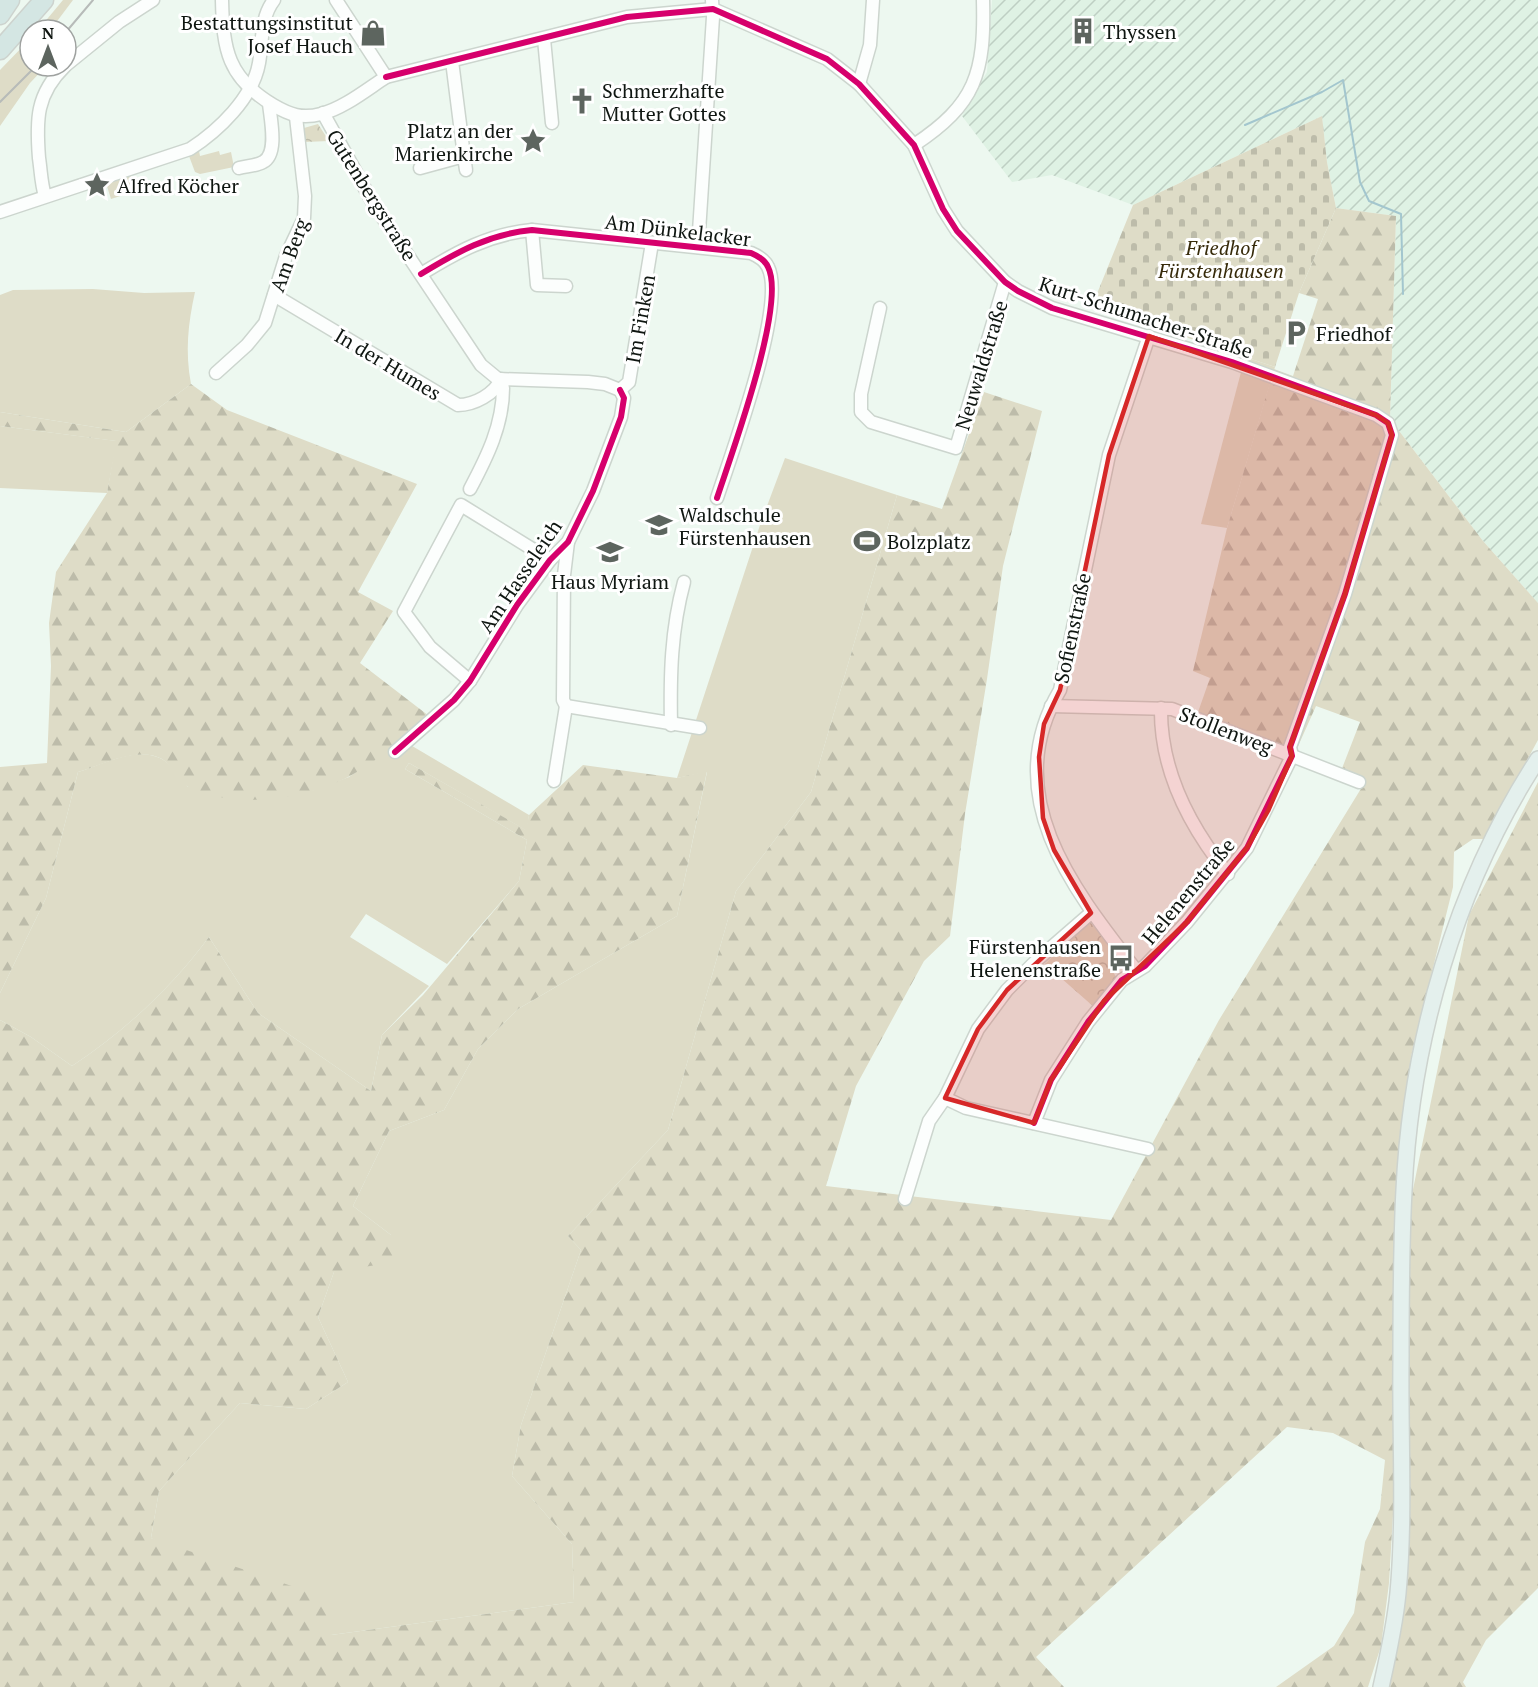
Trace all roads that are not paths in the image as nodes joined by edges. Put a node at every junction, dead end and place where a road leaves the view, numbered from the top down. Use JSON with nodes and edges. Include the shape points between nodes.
{"nodes":[{"id":1,"x":10,"y":0,"type":"edge"},
{"id":2,"x":29,"y":0,"type":"edge"},
{"id":3,"x":44,"y":0,"type":"edge"},
{"id":4,"x":54,"y":0,"type":"edge"},
{"id":5,"x":153,"y":0,"type":"edge"},
{"id":6,"x":222,"y":0,"type":"edge"},
{"id":7,"x":274,"y":0,"type":"edge"},
{"id":8,"x":336,"y":0,"type":"edge"},
{"id":9,"x":873,"y":0,"type":"edge"},
{"id":10,"x":983,"y":0,"type":"edge"},
{"id":11,"x":712,"y":5,"type":"edge"},
{"id":12,"x":0,"y":15,"type":"edge"},
{"id":13,"x":544,"y":39,"type":"junction"},
{"id":14,"x":2,"y":42,"type":"edge"},
{"id":15,"x":78,"y":56,"type":"edge"},
{"id":16,"x":452,"y":62,"type":"junction"},
{"id":17,"x":386,"y":77,"type":"junction"},
{"id":18,"x":52,"y":78,"type":"edge"},
{"id":19,"x":860,"y":84,"type":"junction"},
{"id":20,"x":249,"y":89,"type":"junction"},
{"id":21,"x":269,"y":102,"type":"junction"},
{"id":22,"x":323,"y":113,"type":"junction"},
{"id":23,"x":296,"y":117,"type":"junction"},
{"id":24,"x":552,"y":123,"type":"dead end"},
{"id":25,"x":914,"y":145,"type":"junction"},
{"id":26,"x":464,"y":156,"type":"junction"},
{"id":27,"x":239,"y":168,"type":"dead end"},
{"id":28,"x":420,"y":168,"type":"dead end"},
{"id":29,"x":466,"y":170,"type":"dead end"},
{"id":30,"x":45,"y":196,"type":"junction"},
{"id":31,"x":0,"y":212,"type":"edge"},
{"id":32,"x":532,"y":230,"type":"junction"},
{"id":33,"x":652,"y":243,"type":"junction"},
{"id":34,"x":698,"y":247,"type":"junction"},
{"id":35,"x":421,"y":274,"type":"junction"},
{"id":36,"x":1005,"y":282,"type":"junction"},
{"id":37,"x":566,"y":286,"type":"dead end"},
{"id":38,"x":274,"y":294,"type":"junction"},
{"id":39,"x":880,"y":308,"type":"dead end"},
{"id":40,"x":1149,"y":336,"type":"junction"},
{"id":41,"x":216,"y":373,"type":"dead end"},
{"id":42,"x":500,"y":381,"type":"junction"},
{"id":43,"x":620,"y":390,"type":"junction"},
{"id":44,"x":470,"y":489,"type":"dead end"},
{"id":45,"x":717,"y":498,"type":"dead end"},
{"id":46,"x":568,"y":543,"type":"junction"},
{"id":47,"x":550,"y":560,"type":"junction"},
{"id":48,"x":684,"y":582,"type":"dead end"},
{"id":49,"x":470,"y":681,"type":"junction"},
{"id":50,"x":566,"y":706,"type":"junction"},
{"id":51,"x":1051,"y":706,"type":"junction"},
{"id":52,"x":1161,"y":708,"type":"junction"},
{"id":53,"x":671,"y":725,"type":"junction"},
{"id":54,"x":700,"y":728,"type":"dead end"},
{"id":55,"x":395,"y":752,"type":"dead end"},
{"id":56,"x":1292,"y":756,"type":"junction"},
{"id":57,"x":1538,"y":759,"type":"edge"},
{"id":58,"x":554,"y":781,"type":"dead end"},
{"id":59,"x":1359,"y":782,"type":"dead end"},
{"id":60,"x":1228,"y":874,"type":"junction"},
{"id":61,"x":1091,"y":913,"type":"junction"},
{"id":62,"x":1136,"y":970,"type":"junction"},
{"id":63,"x":945,"y":1098,"type":"junction"},
{"id":64,"x":1034,"y":1123,"type":"junction"},
{"id":65,"x":1148,"y":1149,"type":"dead end"},
{"id":66,"x":906,"y":1199,"type":"dead end"},
{"id":67,"x":1381,"y":1687,"type":"edge"}],
"edges":[{"from":1,"to":12,"type":"highway"},
{"from":2,"to":14,"type":"highway"},
{"from":3,"to":14,"type":"highway"},
{"from":4,"to":14,"type":"highway"},
{"from":5,"to":15,"type":"street"},
{"from":6,"to":20,"type":"street","via":[[230,63]]},
{"from":7,"to":20,"type":"street","via":[[265,14],[259,63]]},
{"from":8,"to":17,"type":"street"},
{"from":9,"to":19,"type":"street","via":[[869,52]]},
{"from":10,"to":25,"type":"street","via":[[981,50],[972,87],[958,110]]},
{"from":11,"to":13,"type":"street","name":"Kurt-Schumacher-Straße","via":[[627,17]]},
{"from":11,"to":19,"type":"street","name":"Kurt-Schumacher-Straße","via":[[827,59]]},
{"from":11,"to":34,"type":"street"},
{"from":13,"to":16,"type":"street","name":"Kurt-Schumacher-Straße"},
{"from":13,"to":24,"type":"street"},
{"from":16,"to":17,"type":"street","name":"Kurt-Schumacher-Straße"},
{"from":16,"to":26,"type":"street"},
{"from":17,"to":22,"type":"street","name":"Kurt-Schumacher-Straße"},
{"from":18,"to":30,"type":"street","via":[[37,125]]},
{"from":19,"to":25,"type":"street","name":"Kurt-Schumacher-Straße"},
{"from":20,"to":21,"type":"street"},
{"from":20,"to":30,"type":"street","via":[[212,133],[190,149]]},
{"from":21,"to":23,"type":"street"},
{"from":21,"to":27,"type":"street","via":[[270,154],[261,163]]},
{"from":22,"to":23,"type":"street"},
{"from":22,"to":35,"type":"street","name":"Gutenbergstraße","via":[[373,203]]},
{"from":23,"to":38,"type":"street","name":"Am Berg","via":[[306,209]]},
{"from":25,"to":36,"type":"street","name":"Kurt-Schumacher-Straße","via":[[957,231]]},
{"from":26,"to":28,"type":"street"},
{"from":26,"to":29,"type":"street"},
{"from":30,"to":31,"type":"street"},
{"from":32,"to":33,"type":"street","name":"Am Dünkelacker"},
{"from":32,"to":35,"type":"street","name":"Am Dünkelacker","via":[[468,246]]},
{"from":32,"to":37,"type":"street","via":[[537,285]]},
{"from":33,"to":34,"type":"street","name":"Am Dünkelacker"},
{"from":33,"to":43,"type":"street","name":"Im Finken","via":[[629,381]]},
{"from":34,"to":45,"type":"street","name":"Am Dünkelacker","via":[[751,253],[768,266],[771,276],[768,321],[759,364]]},
{"from":35,"to":42,"type":"street","name":"Gutenbergstraße","via":[[481,365]]},
{"from":36,"to":39,"type":"street","name":"Neuwaldstraße","via":[[956,448],[871,422],[861,412],[861,394]]},
{"from":36,"to":40,"type":"street","name":"Kurt-Schumacher-Straße","via":[[1052,308]]},
{"from":38,"to":41,"type":"street","name":"Am Berg","via":[[265,323]]},
{"from":38,"to":42,"type":"street","name":"In der Humes","via":[[458,405],[474,402]]},
{"from":40,"to":51,"type":"street","name":"Sofienstraße","via":[[1109,455],[1060,690]]},
{"from":40,"to":56,"type":"street","name":"Kurt-Schumacher-Straße","via":[[1232,362],[1376,415],[1388,423],[1392,435],[1345,594],[1290,747]]},
{"from":42,"to":43,"type":"street","via":[[588,382]]},
{"from":42,"to":44,"type":"street","via":[[501,415]]},
{"from":43,"to":46,"type":"street","name":"Am Hasseleich","via":[[624,398],[621,417]]},
{"from":46,"to":47,"type":"street","name":"Am Hasseleich"},
{"from":46,"to":50,"type":"street","via":[[564,575]]},
{"from":47,"to":49,"type":"street","name":"Am Hasseleich"},
{"from":47,"to":49,"type":"street","via":[[462,506],[404,612],[430,646]]},
{"from":48,"to":53,"type":"street","via":[[672,630]]},
{"from":49,"to":55,"type":"street","name":"Am Hasseleich","via":[[447,707]]},
{"from":50,"to":53,"type":"street"},
{"from":50,"to":58,"type":"street"},
{"from":51,"to":52,"type":"street","name":"Stollenweg"},
{"from":51,"to":61,"type":"street","name":"Sofienstraße","via":[[1039,757],[1043,818],[1054,850]]},
{"from":52,"to":56,"type":"street","name":"Stollenweg"},
{"from":52,"to":60,"type":"street","via":[[1164,747],[1172,778],[1197,833]]},
{"from":53,"to":54,"type":"street"},
{"from":56,"to":59,"type":"street","name":"Stollenweg"},
{"from":56,"to":60,"type":"street","name":"Helenenstraße","via":[[1263,820]]},
{"from":57,"to":67,"type":"main road","via":[[1487,851],[1437,984],[1422,1051],[1404,1188],[1398,1594]]},
{"from":60,"to":62,"type":"street","name":"Helenenstraße","via":[[1173,937],[1145,966]]},
{"from":61,"to":62,"type":"street","name":"Sofienstraße"},
{"from":61,"to":63,"type":"street","via":[[1007,990],[978,1029]]},
{"from":62,"to":64,"type":"street","name":"Helenenstraße","via":[[1122,980],[1071,1046],[1051,1080]]},
{"from":63,"to":64,"type":"street","via":[[966,1108]]},
{"from":63,"to":66,"type":"street","via":[[929,1120]]},
{"from":64,"to":65,"type":"street"}]}
